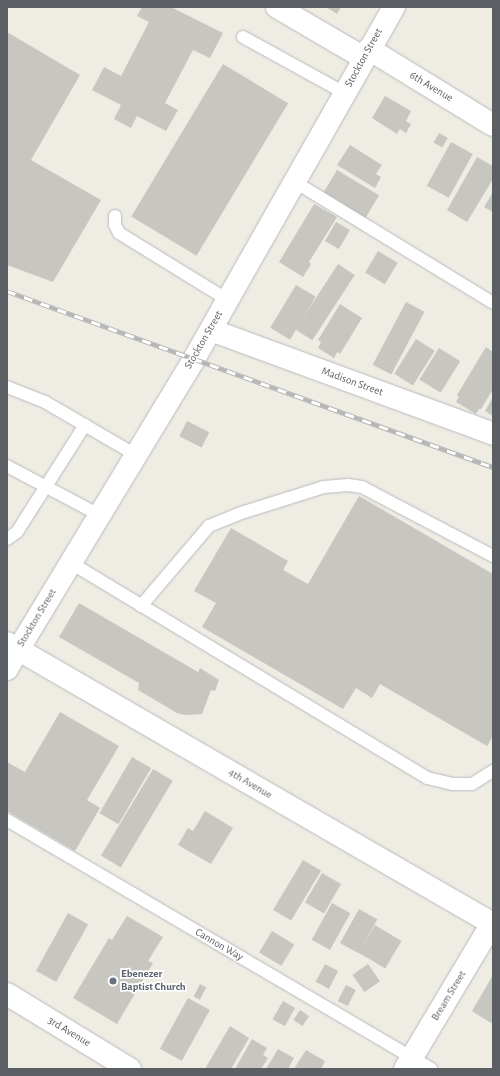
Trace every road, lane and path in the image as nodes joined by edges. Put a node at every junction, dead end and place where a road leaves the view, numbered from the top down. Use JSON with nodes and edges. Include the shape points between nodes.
{"nodes":[{"id":1,"x":277,"y":7,"type":"edge"},
{"id":2,"x":394,"y":7,"type":"edge"},
{"id":3,"x":243,"y":37,"type":"dead end"},
{"id":4,"x":366,"y":54,"type":"junction"},
{"id":5,"x":345,"y":93,"type":"junction"},
{"id":6,"x":493,"y":125,"type":"edge"},
{"id":7,"x":295,"y":182,"type":"junction"},
{"id":8,"x":115,"y":216,"type":"dead end"},
{"id":9,"x":228,"y":300,"type":"junction"},
{"id":10,"x":493,"y":303,"type":"edge"},
{"id":11,"x":210,"y":330,"type":"junction"},
{"id":12,"x":7,"y":387,"type":"edge"},
{"id":13,"x":85,"y":425,"type":"junction"},
{"id":14,"x":493,"y":434,"type":"edge"},
{"id":15,"x":136,"y":455,"type":"junction"},
{"id":16,"x":7,"y":466,"type":"edge"},
{"id":17,"x":46,"y":487,"type":"junction"},
{"id":18,"x":99,"y":515,"type":"junction"},
{"id":19,"x":7,"y":539,"type":"edge"},
{"id":20,"x":493,"y":556,"type":"edge"},
{"id":21,"x":71,"y":563,"type":"junction"},
{"id":22,"x":141,"y":606,"type":"junction"},
{"id":23,"x":13,"y":646,"type":"edge"},
{"id":24,"x":7,"y":669,"type":"edge"},
{"id":25,"x":493,"y":771,"type":"edge"},
{"id":26,"x":7,"y":820,"type":"edge"},
{"id":27,"x":493,"y":923,"type":"edge"},
{"id":28,"x":7,"y":994,"type":"edge"},
{"id":29,"x":408,"y":1063,"type":"edge"},
{"id":30,"x":130,"y":1069,"type":"edge"},
{"id":31,"x":431,"y":1069,"type":"edge"}],
"edges":[{"from":1,"to":4,"type":"street","name":"6th Avenue"},
{"from":2,"to":4,"type":"street","name":"Stockton Street"},
{"from":3,"to":5,"type":"lane"},
{"from":4,"to":5,"type":"street","name":"Stockton Street"},
{"from":4,"to":6,"type":"street","name":"6th Avenue"},
{"from":5,"to":7,"type":"street","name":"Stockton Street"},
{"from":7,"to":9,"type":"street","name":"Stockton Street"},
{"from":7,"to":10,"type":"lane"},
{"from":8,"to":9,"type":"lane","via":[[115,225],[119,233]]},
{"from":9,"to":11,"type":"street","name":"Stockton Street"},
{"from":11,"to":14,"type":"street","name":"Madison Street"},
{"from":11,"to":15,"type":"street","name":"Stockton Street"},
{"from":12,"to":13,"type":"lane","via":[[45,402]]},
{"from":13,"to":15,"type":"lane"},
{"from":13,"to":17,"type":"lane"},
{"from":15,"to":18,"type":"street","name":"Stockton Street"},
{"from":16,"to":17,"type":"lane"},
{"from":17,"to":18,"type":"lane"},
{"from":17,"to":19,"type":"lane","via":[[17,532]]},
{"from":18,"to":21,"type":"street","name":"Stockton Street"},
{"from":20,"to":22,"type":"lane","via":[[362,487],[324,487],[238,514],[209,526]]},
{"from":21,"to":22,"type":"lane"},
{"from":21,"to":23,"type":"street","name":"Stockton Street"},
{"from":22,"to":25,"type":"lane","via":[[427,778],[452,784],[472,784]]},
{"from":23,"to":24,"type":"street","name":"Stockton Street"},
{"from":23,"to":27,"type":"street","name":"4th Avenue"},
{"from":26,"to":29,"type":"lane","name":"Cannon Way"},
{"from":27,"to":29,"type":"street","name":"Bream Street"},
{"from":28,"to":30,"type":"street","name":"3rd Avenue"},
{"from":29,"to":31,"type":"lane","name":"Cannon Way"}]}
